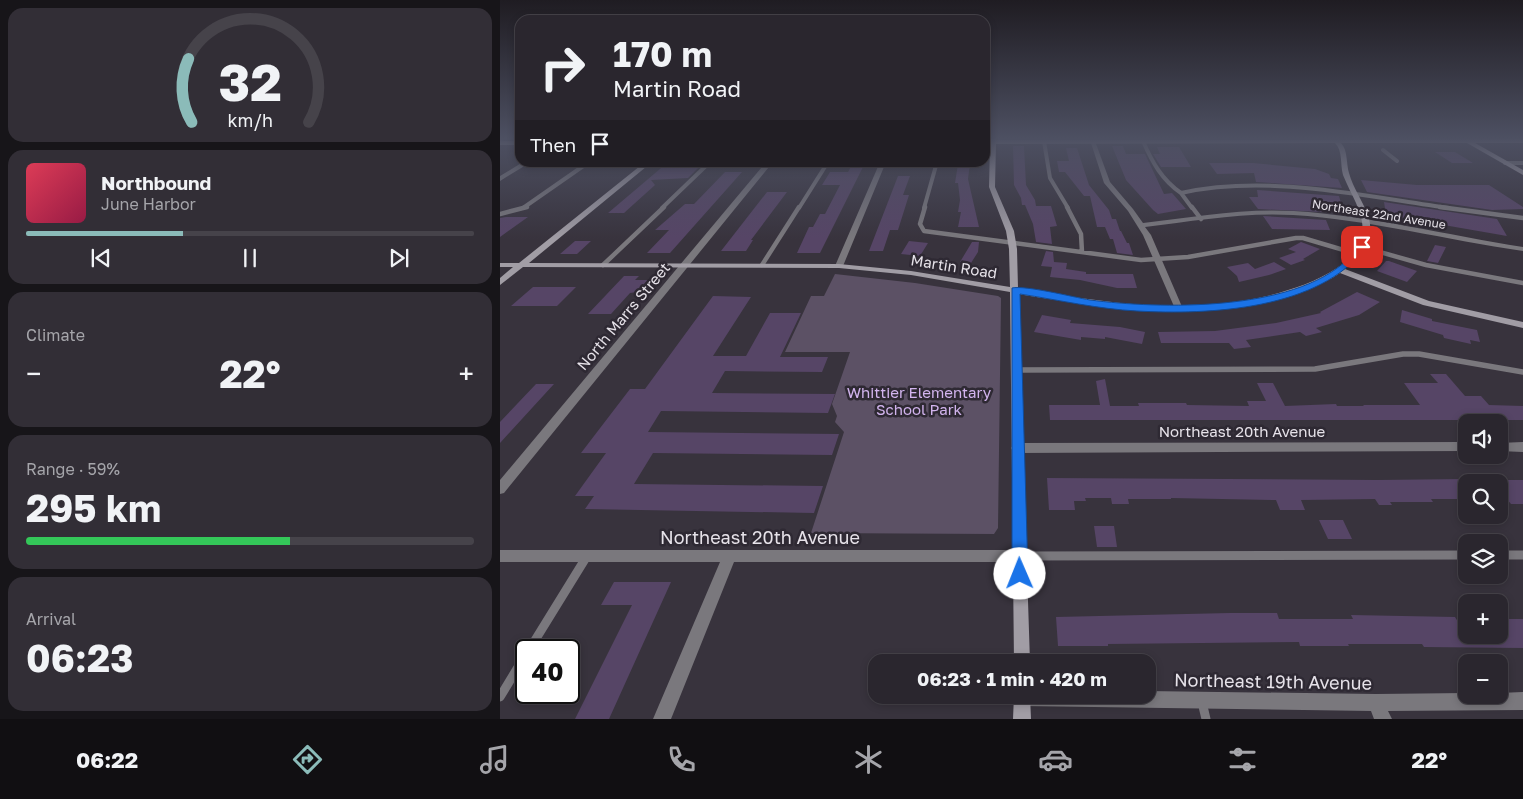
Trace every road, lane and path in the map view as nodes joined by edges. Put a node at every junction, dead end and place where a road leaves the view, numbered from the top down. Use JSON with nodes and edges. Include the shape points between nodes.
{"nodes":[{"id":1,"x":512,"y":172,"type":"edge"},
{"id":2,"x":576,"y":172,"type":"edge"},
{"id":3,"x":637,"y":172,"type":"edge"},
{"id":4,"x":700,"y":172,"type":"edge"},
{"id":5,"x":762,"y":172,"type":"edge"},
{"id":6,"x":822,"y":172,"type":"edge"},
{"id":7,"x":879,"y":172,"type":"edge"},
{"id":8,"x":934,"y":172,"type":"edge"},
{"id":9,"x":991,"y":172,"type":"edge"},
{"id":10,"x":1048,"y":172,"type":"edge"},
{"id":11,"x":1103,"y":172,"type":"edge"},
{"id":12,"x":1159,"y":172,"type":"edge"},
{"id":13,"x":1345,"y":172,"type":"edge"},
{"id":14,"x":500,"y":179,"type":"edge"},
{"id":15,"x":1181,"y":193,"type":"junction"},
{"id":16,"x":1356,"y":194,"type":"junction"},
{"id":17,"x":500,"y":214,"type":"edge"},
{"id":18,"x":1523,"y":218,"type":"edge"},
{"id":19,"x":1201,"y":219,"type":"junction"},
{"id":20,"x":1366,"y":223,"type":"junction"},
{"id":21,"x":1141,"y":225,"type":"junction"},
{"id":22,"x":1013,"y":242,"type":"junction"},
{"id":23,"x":1523,"y":249,"type":"edge"},
{"id":24,"x":1359,"y":251,"type":"junction"},
{"id":25,"x":1082,"y":252,"type":"junction"},
{"id":26,"x":1159,"y":260,"type":"junction"},
{"id":27,"x":603,"y":264,"type":"junction"},
{"id":28,"x":685,"y":264,"type":"junction"},
{"id":29,"x":500,"y":265,"type":"edge"},
{"id":30,"x":522,"y":265,"type":"junction"},
{"id":31,"x":762,"y":265,"type":"junction"},
{"id":32,"x":839,"y":266,"type":"junction"},
{"id":33,"x":1339,"y":270,"type":"junction"},
{"id":34,"x":500,"y":282,"type":"edge"},
{"id":35,"x":1523,"y":283,"type":"edge"},
{"id":36,"x":1015,"y":290,"type":"junction"},
{"id":37,"x":1178,"y":309,"type":"junction"},
{"id":38,"x":1523,"y":325,"type":"edge"},
{"id":39,"x":1016,"y":370,"type":"junction"},
{"id":40,"x":1523,"y":372,"type":"edge"},
{"id":41,"x":1458,"y":447,"type":"edge"},
{"id":42,"x":1508,"y":447,"type":"edge"},
{"id":43,"x":1523,"y":447,"type":"edge"},
{"id":44,"x":1017,"y":448,"type":"junction"},
{"id":45,"x":500,"y":488,"type":"edge"},
{"id":46,"x":1458,"y":555,"type":"edge"},
{"id":47,"x":1508,"y":555,"type":"edge"},
{"id":48,"x":1523,"y":555,"type":"edge"},
{"id":49,"x":500,"y":556,"type":"edge"},
{"id":50,"x":587,"y":556,"type":"junction"},
{"id":51,"x":730,"y":556,"type":"junction"},
{"id":52,"x":1020,"y":556,"type":"junction"},
{"id":53,"x":536,"y":639,"type":"edge"},
{"id":54,"x":1022,"y":654,"type":"edge"},
{"id":55,"x":515,"y":672,"type":"edge"},
{"id":56,"x":500,"y":697,"type":"edge"},
{"id":57,"x":1156,"y":700,"type":"edge"},
{"id":58,"x":1202,"y":701,"type":"junction"},
{"id":59,"x":1523,"y":701,"type":"edge"},
{"id":60,"x":1376,"y":703,"type":"junction"},
{"id":61,"x":1022,"y":704,"type":"edge"},
{"id":62,"x":662,"y":719,"type":"edge"},
{"id":63,"x":1022,"y":719,"type":"edge"},
{"id":64,"x":1206,"y":719,"type":"edge"},
{"id":65,"x":1383,"y":719,"type":"edge"}],
"edges":[{"from":1,"to":14,"type":"street"},
{"from":2,"to":17,"type":"lane","via":[[526,207]]},
{"from":3,"to":30,"type":"street"},
{"from":4,"to":27,"type":"lane"},
{"from":5,"to":28,"type":"street","name":"North Marrs Street"},
{"from":6,"to":31,"type":"lane"},
{"from":7,"to":32,"type":"street"},
{"from":8,"to":22,"type":"lane","via":[[920,224],[924,231]]},
{"from":9,"to":22,"type":"street","via":[[992,187]]},
{"from":10,"to":25,"type":"lane","via":[[1080,233],[1084,244]]},
{"from":11,"to":21,"type":"street","via":[[1107,183]]},
{"from":12,"to":15,"type":"lane","via":[[1172,188]]},
{"from":13,"to":16,"type":"street"},
{"from":15,"to":16,"type":"lane","via":[[1253,185]]},
{"from":15,"to":19,"type":"lane"},
{"from":16,"to":18,"type":"lane"},
{"from":16,"to":20,"type":"street"},
{"from":19,"to":20,"type":"street","name":"Northeast 22nd Avenue","via":[[1291,213]]},
{"from":19,"to":21,"type":"street","name":"Northeast 22nd Avenue"},
{"from":20,"to":23,"type":"street","name":"Northeast 22nd Avenue"},
{"from":20,"to":24,"type":"street","via":[[1366,234]]},
{"from":21,"to":26,"type":"street"},
{"from":22,"to":25,"type":"lane"},
{"from":22,"to":36,"type":"street"},
{"from":24,"to":26,"type":"lane","via":[[1296,238]]},
{"from":24,"to":33,"type":"street","name":"Martin Road"},
{"from":24,"to":35,"type":"lane"},
{"from":25,"to":26,"type":"lane","via":[[1124,259]]},
{"from":26,"to":37,"type":"street"},
{"from":27,"to":28,"type":"street","name":"Martin Road"},
{"from":27,"to":30,"type":"street","name":"Martin Road"},
{"from":28,"to":31,"type":"street","name":"Martin Road"},
{"from":28,"to":45,"type":"street","name":"North Marrs Street"},
{"from":29,"to":30,"type":"street","name":"Martin Road"},
{"from":30,"to":34,"type":"street"},
{"from":31,"to":32,"type":"street","name":"Martin Road"},
{"from":32,"to":36,"type":"street","name":"Martin Road","via":[[920,274]]},
{"from":33,"to":37,"type":"street","name":"Martin Road","via":[[1310,286],[1270,299]]},
{"from":33,"to":38,"type":"street","via":[[1426,303]]},
{"from":36,"to":37,"type":"street","name":"Martin Road","via":[[1114,306]]},
{"from":36,"to":39,"type":"street"},
{"from":39,"to":40,"type":"lane","via":[[1315,369],[1419,354]]},
{"from":39,"to":44,"type":"street"},
{"from":41,"to":44,"type":"street","name":"Northeast 20th Avenue"},
{"from":42,"to":43,"type":"street"},
{"from":44,"to":52,"type":"street"},
{"from":46,"to":52,"type":"lane"},
{"from":47,"to":48,"type":"lane"},
{"from":49,"to":50,"type":"street","name":"Northeast 20th Avenue"},
{"from":50,"to":51,"type":"street","name":"Northeast 20th Avenue"},
{"from":50,"to":53,"type":"lane"},
{"from":51,"to":52,"type":"street","name":"Northeast 20th Avenue"},
{"from":51,"to":62,"type":"street"},
{"from":52,"to":54,"type":"street"},
{"from":55,"to":56,"type":"lane"},
{"from":57,"to":58,"type":"street","name":"Northeast 19th Avenue"},
{"from":58,"to":60,"type":"street","name":"Northeast 19th Avenue"},
{"from":58,"to":64,"type":"lane"},
{"from":59,"to":60,"type":"street","name":"Northeast 19th Avenue"},
{"from":60,"to":65,"type":"street"},
{"from":61,"to":63,"type":"street"}]}
